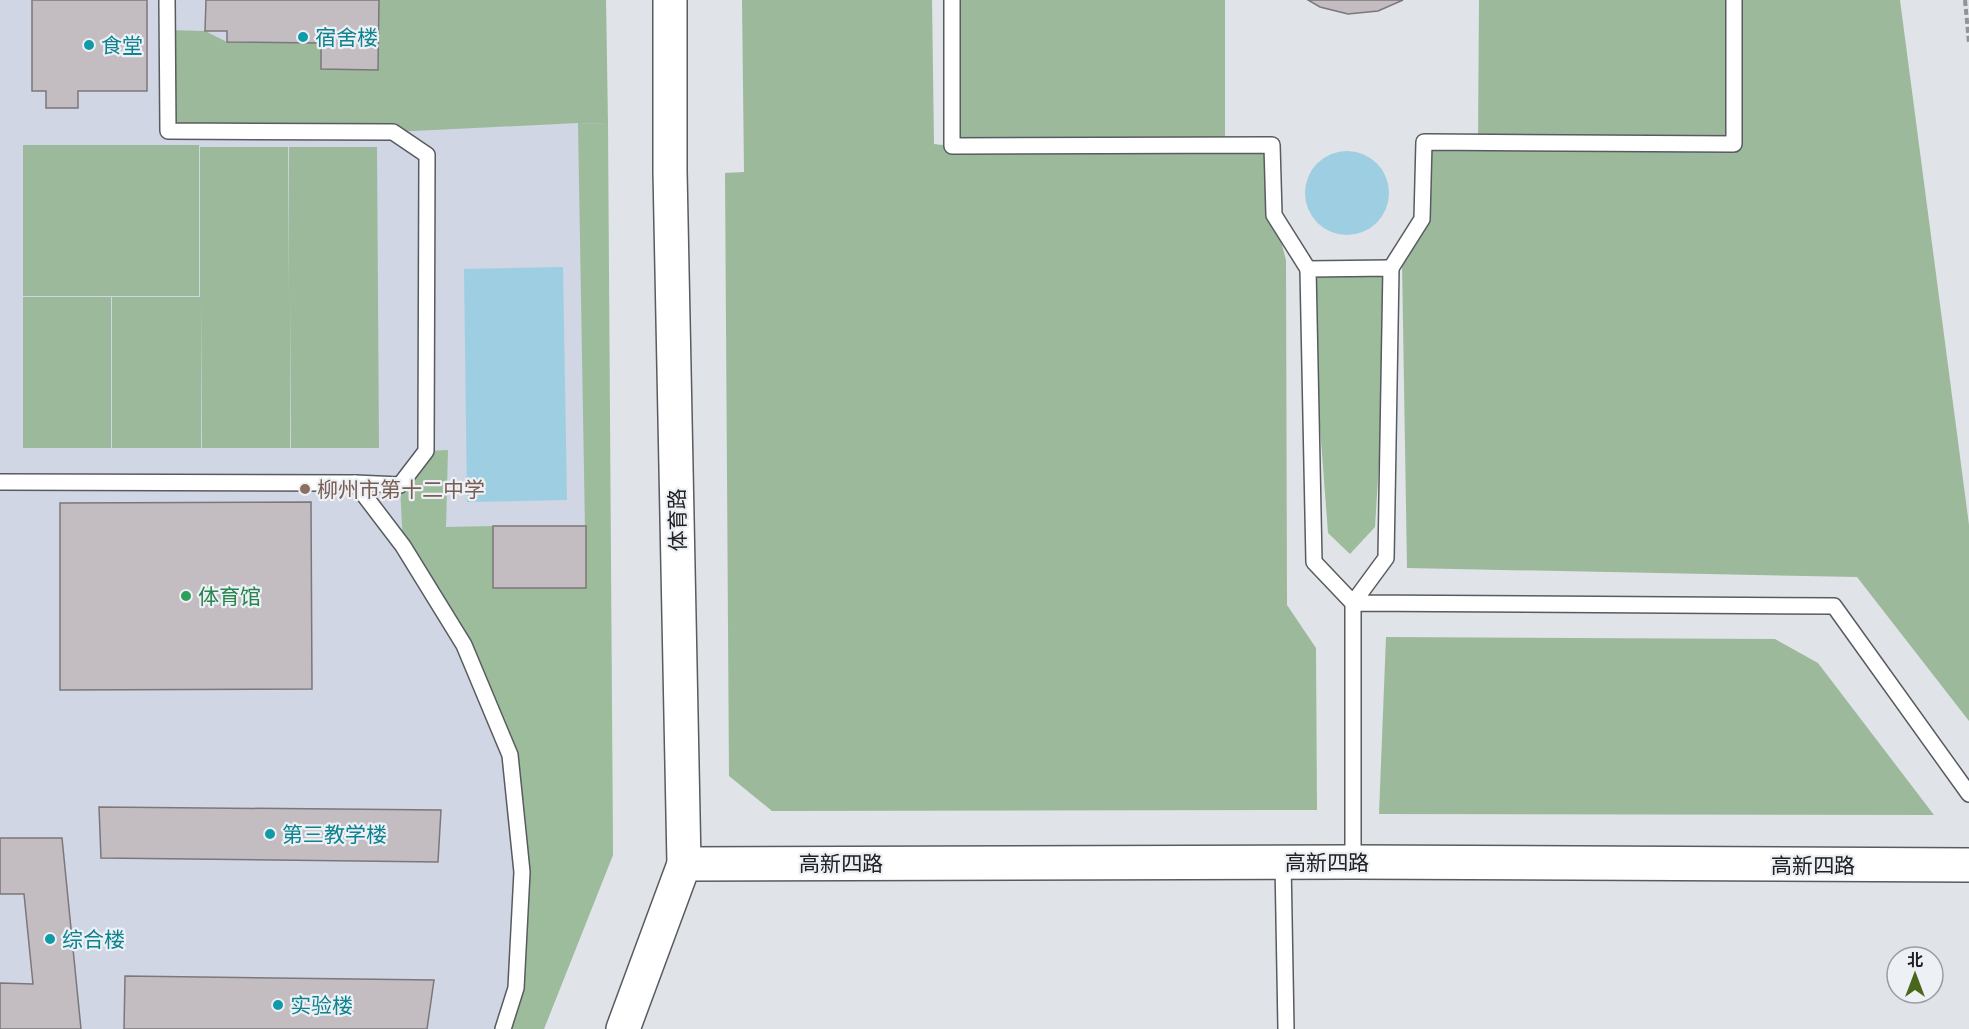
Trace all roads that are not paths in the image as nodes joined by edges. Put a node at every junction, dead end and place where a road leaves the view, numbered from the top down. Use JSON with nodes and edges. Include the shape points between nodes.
{"nodes":[{"id":1,"x":167,"y":0,"type":"edge"},
{"id":2,"x":670,"y":0,"type":"edge"},
{"id":3,"x":952,"y":0,"type":"edge"},
{"id":4,"x":1734,"y":0,"type":"edge"},
{"id":5,"x":1391,"y":268,"type":"junction"},
{"id":6,"x":1308,"y":269,"type":"junction"},
{"id":7,"x":0,"y":482,"type":"edge"},
{"id":8,"x":355,"y":483,"type":"junction"},
{"id":9,"x":1353,"y":603,"type":"junction"},
{"id":10,"x":1969,"y":794,"type":"edge"},
{"id":11,"x":1283,"y":862,"type":"junction"},
{"id":12,"x":1353,"y":862,"type":"junction"},
{"id":13,"x":684,"y":864,"type":"junction"},
{"id":14,"x":1969,"y":866,"type":"edge"},
{"id":15,"x":503,"y":1029,"type":"edge"},
{"id":16,"x":623,"y":1029,"type":"edge"},
{"id":17,"x":1286,"y":1029,"type":"edge"}],
"edges":[{"from":1,"to":8,"type":"lane","via":[[168,131],[393,132],[427,155],[426,451],[400,485]]},
{"from":2,"to":13,"type":"street","name":"体育路"},
{"from":3,"to":6,"type":"lane","via":[[952,146],[1272,145],[1274,214]]},
{"from":4,"to":5,"type":"lane","via":[[1734,144],[1424,142],[1422,219]]},
{"from":5,"to":6,"type":"lane"},
{"from":5,"to":9,"type":"lane","via":[[1386,558]]},
{"from":6,"to":9,"type":"lane","via":[[1314,562]]},
{"from":7,"to":8,"type":"lane"},
{"from":8,"to":15,"type":"lane","via":[[403,546],[464,645],[510,755],[522,872],[516,988]]},
{"from":9,"to":10,"type":"lane","via":[[1834,606]]},
{"from":9,"to":12,"type":"lane"},
{"from":11,"to":12,"type":"street","name":"高新四路"},
{"from":11,"to":13,"type":"street","name":"高新四路"},
{"from":11,"to":17,"type":"lane"},
{"from":12,"to":14,"type":"street","name":"高新四路"},
{"from":13,"to":16,"type":"street","name":"体育路"}]}
